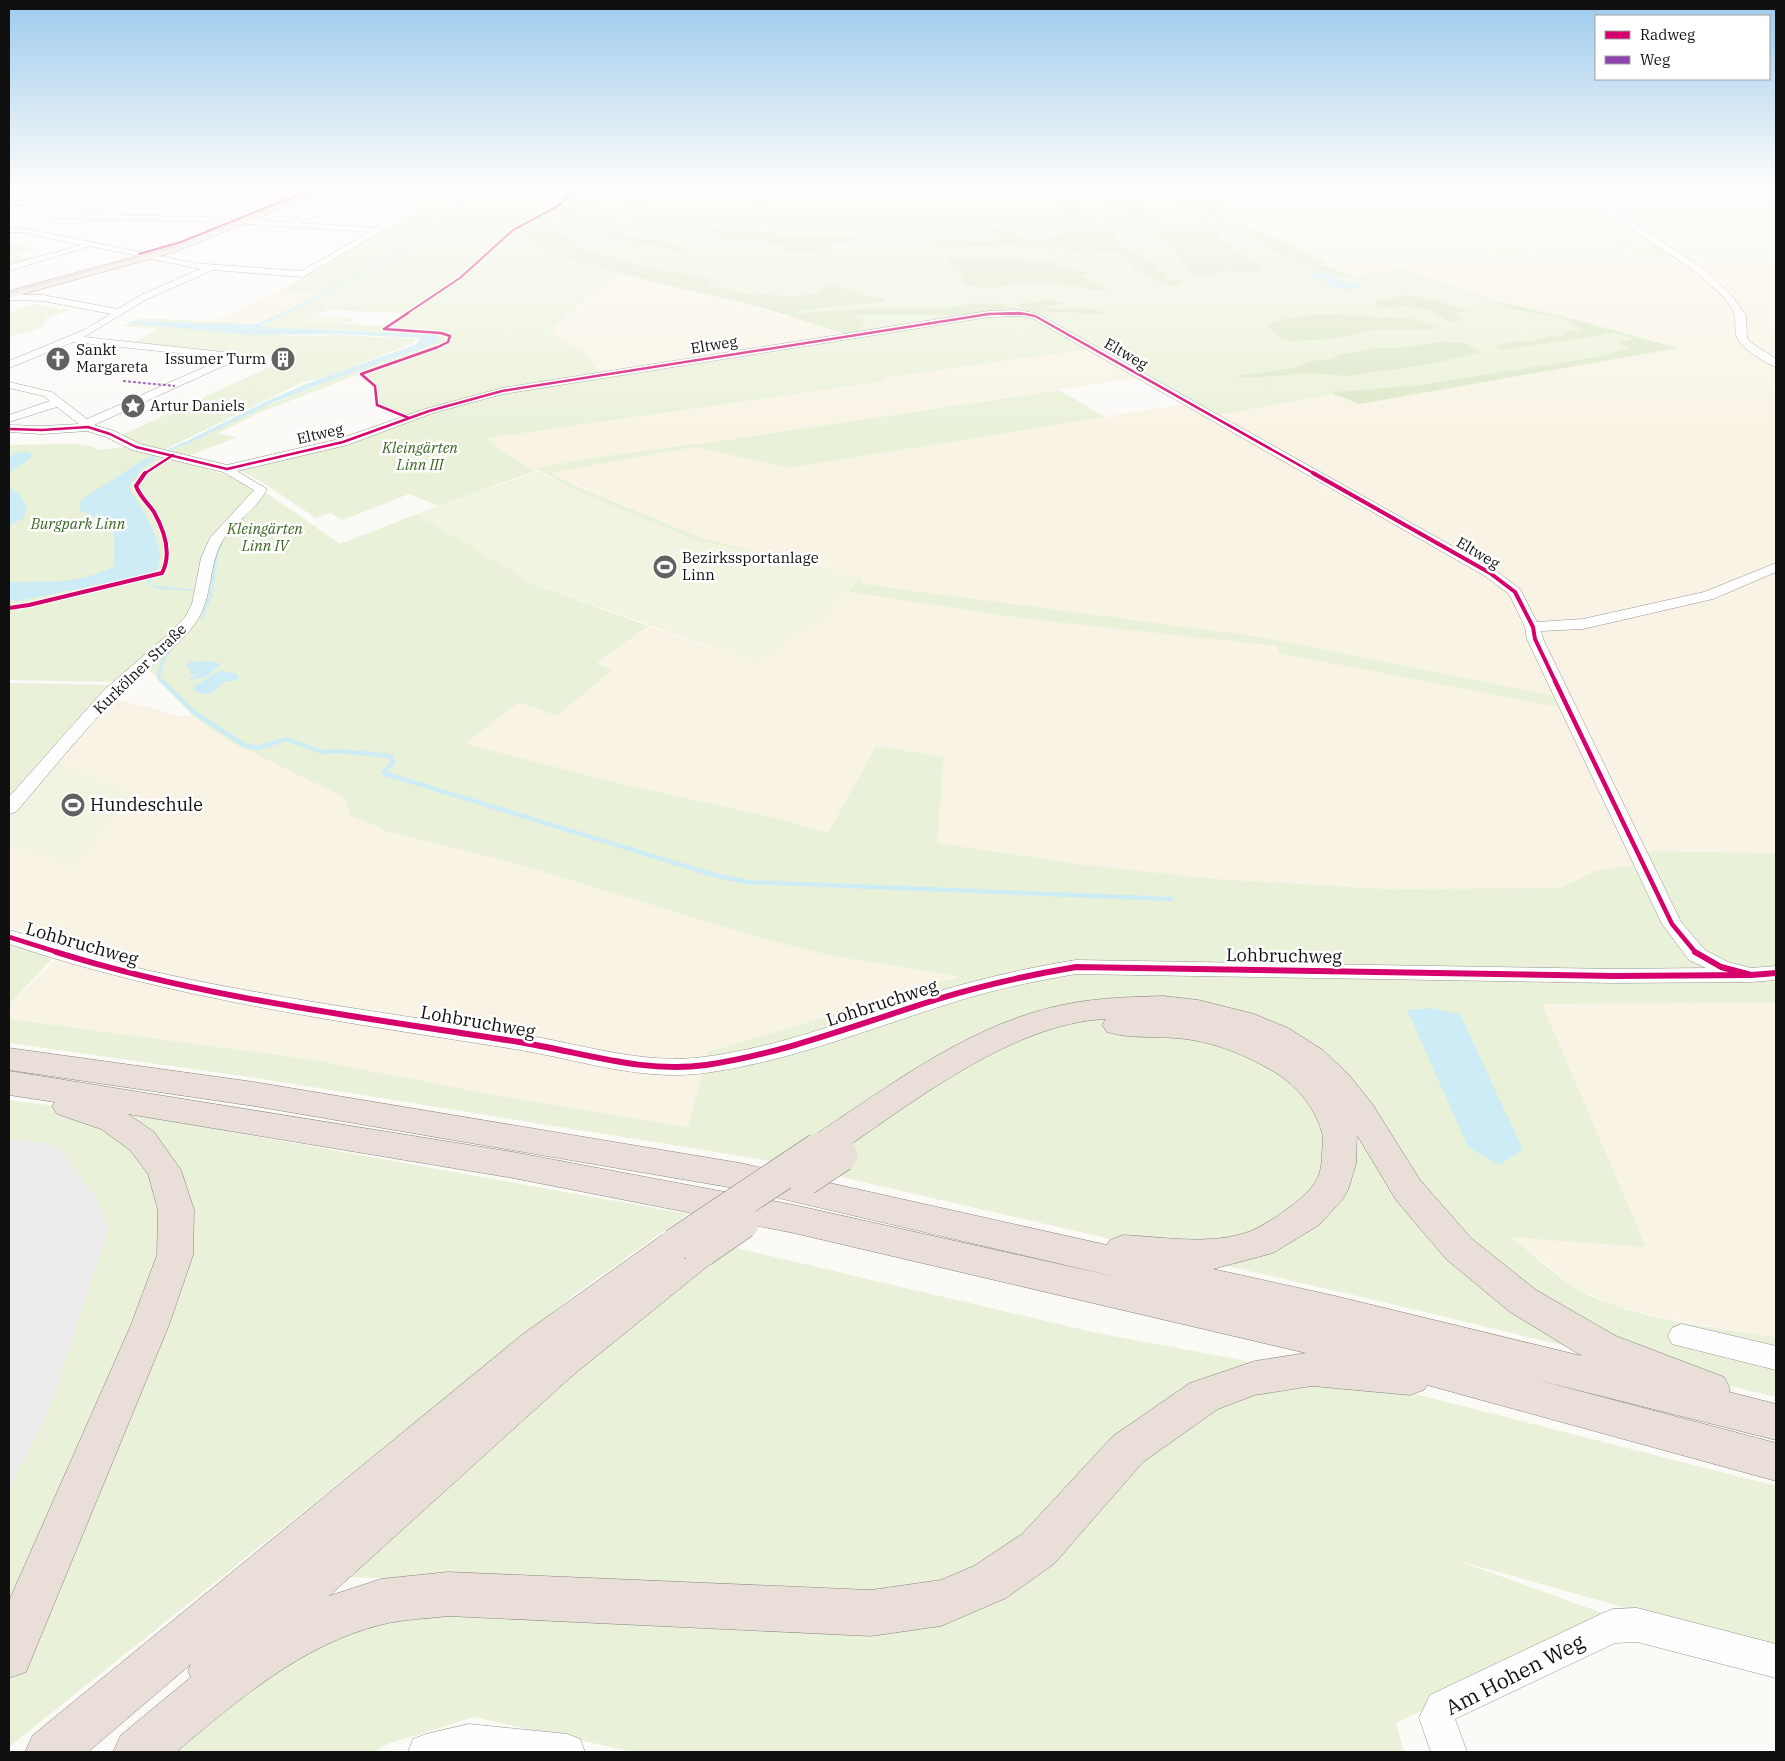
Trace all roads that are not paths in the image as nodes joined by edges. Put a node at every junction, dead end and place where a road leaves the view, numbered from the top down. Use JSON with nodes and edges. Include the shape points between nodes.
{"nodes":[{"id":1,"x":78,"y":272,"type":"edge"},
{"id":2,"x":92,"y":272,"type":"edge"},
{"id":3,"x":202,"y":272,"type":"edge"},
{"id":4,"x":270,"y":272,"type":"edge"},
{"id":5,"x":309,"y":272,"type":"edge"},
{"id":6,"x":1703,"y":272,"type":"edge"},
{"id":7,"x":9,"y":290,"type":"edge"},
{"id":8,"x":28,"y":293,"type":"junction"},
{"id":9,"x":9,"y":296,"type":"edge"},
{"id":10,"x":117,"y":312,"type":"junction"},
{"id":11,"x":72,"y":339,"type":"junction"},
{"id":12,"x":1776,"y":364,"type":"edge"},
{"id":13,"x":9,"y":365,"type":"edge"},
{"id":14,"x":9,"y":385,"type":"edge"},
{"id":15,"x":59,"y":402,"type":"junction"},
{"id":16,"x":9,"y":419,"type":"edge"},
{"id":17,"x":87,"y":426,"type":"junction"},
{"id":18,"x":9,"y":429,"type":"edge"},
{"id":19,"x":227,"y":469,"type":"junction"},
{"id":20,"x":1776,"y":567,"type":"edge"},
{"id":21,"x":1533,"y":627,"type":"junction"},
{"id":22,"x":9,"y":808,"type":"edge"},
{"id":23,"x":9,"y":937,"type":"edge"},
{"id":24,"x":1694,"y":966,"type":"junction"},
{"id":25,"x":1776,"y":973,"type":"edge"},
{"id":26,"x":9,"y":1059,"type":"edge"},
{"id":27,"x":9,"y":1084,"type":"edge"},
{"id":28,"x":9,"y":1089,"type":"edge"},
{"id":29,"x":830,"y":1152,"type":"junction"},
{"id":30,"x":1016,"y":1239,"type":"junction"},
{"id":31,"x":688,"y":1248,"type":"junction"},
{"id":32,"x":1682,"y":1336,"type":"dead end"},
{"id":33,"x":1776,"y":1358,"type":"edge"},
{"id":34,"x":1776,"y":1410,"type":"edge"},
{"id":35,"x":1604,"y":1414,"type":"junction"},
{"id":36,"x":1776,"y":1422,"type":"edge"},
{"id":37,"x":1776,"y":1462,"type":"edge"},
{"id":38,"x":9,"y":1655,"type":"edge"},
{"id":39,"x":1776,"y":1660,"type":"edge"},
{"id":40,"x":50,"y":1752,"type":"edge"},
{"id":41,"x":121,"y":1752,"type":"edge"},
{"id":42,"x":138,"y":1752,"type":"edge"},
{"id":43,"x":426,"y":1752,"type":"edge"},
{"id":44,"x":567,"y":1752,"type":"edge"},
{"id":45,"x":1450,"y":1752,"type":"edge"}],
"edges":[{"from":1,"to":7,"type":"main road"},
{"from":2,"to":8,"type":"main road"},
{"from":3,"to":10,"type":"street"},
{"from":4,"to":5,"type":"street"},
{"from":6,"to":12,"type":"street","via":[[1730,299],[1741,316],[1742,338],[1746,344]]},
{"from":8,"to":9,"type":"main road"},
{"from":8,"to":10,"type":"street"},
{"from":10,"to":11,"type":"street"},
{"from":11,"to":13,"type":"street"},
{"from":11,"to":17,"type":"street","via":[[237,356]]},
{"from":14,"to":15,"type":"street","via":[[48,394]]},
{"from":15,"to":16,"type":"street"},
{"from":15,"to":17,"type":"street"},
{"from":17,"to":18,"type":"street"},
{"from":17,"to":19,"type":"street","name":"Kurkölner Straße","via":[[152,452]]},
{"from":19,"to":21,"type":"street","name":"Eltweg","via":[[343,442],[429,411],[502,391],[989,314],[1025,313],[1490,573],[1515,592]]},
{"from":19,"to":22,"type":"street","name":"Kurkölner Straße","via":[[261,489],[217,538],[208,558],[199,604],[191,618],[110,694]]},
{"from":20,"to":21,"type":"street","via":[[1708,596],[1583,624]]},
{"from":21,"to":24,"type":"street","name":"Eltweg","via":[[1535,639]]},
{"from":23,"to":24,"type":"street","name":"Lohbruchweg","via":[[72,958],[249,997],[659,1067],[745,1059],[994,981],[1076,966]]},
{"from":24,"to":25,"type":"street","name":"Lohbruchweg","via":[[1752,976]]},
{"from":26,"to":30,"type":"highway","via":[[254,1094],[618,1154],[740,1176]]},
{"from":27,"to":35,"type":"highway","via":[[239,1118],[513,1165],[794,1219],[1332,1342]]},
{"from":28,"to":38,"type":"highway","via":[[14,1094],[59,1103],[113,1120],[142,1141],[164,1170],[176,1210],[174,1254],[150,1325]]},
{"from":29,"to":30,"type":"highway","via":[[972,1068],[1017,1046],[1056,1033],[1135,1024],[1210,1032],[1283,1062],[1308,1080],[1327,1106],[1340,1134],[1339,1164],[1330,1190],[1306,1215],[1260,1243],[1212,1254],[1135,1251]]},
{"from":29,"to":31,"type":"highway","bridge":true},
{"from":29,"to":34,"type":"highway","via":[[959,1057],[1054,1017],[1095,1009],[1163,1006],[1198,1010],[1243,1021],[1277,1036],[1312,1058],[1338,1083],[1408,1190],[1459,1249],[1523,1301],[1602,1348]]},
{"from":30,"to":36,"type":"highway","via":[[1335,1312]]},
{"from":31,"to":40,"type":"highway","via":[[537,1346]]},
{"from":31,"to":41,"type":"highway"},
{"from":32,"to":33,"type":"street"},
{"from":35,"to":37,"type":"highway"},
{"from":35,"to":42,"type":"highway","via":[[1393,1374],[1312,1369],[1255,1378],[1204,1396],[1128,1450],[1038,1549],[990,1582],[941,1602],[871,1613],[448,1594],[382,1602],[328,1620],[264,1653]]},
{"from":39,"to":45,"type":"street","name":"Am Hohen Weg","via":[[1637,1625],[1613,1626],[1442,1707],[1436,1718]]},
{"from":43,"to":44,"type":"street","via":[[469,1742]]}]}
